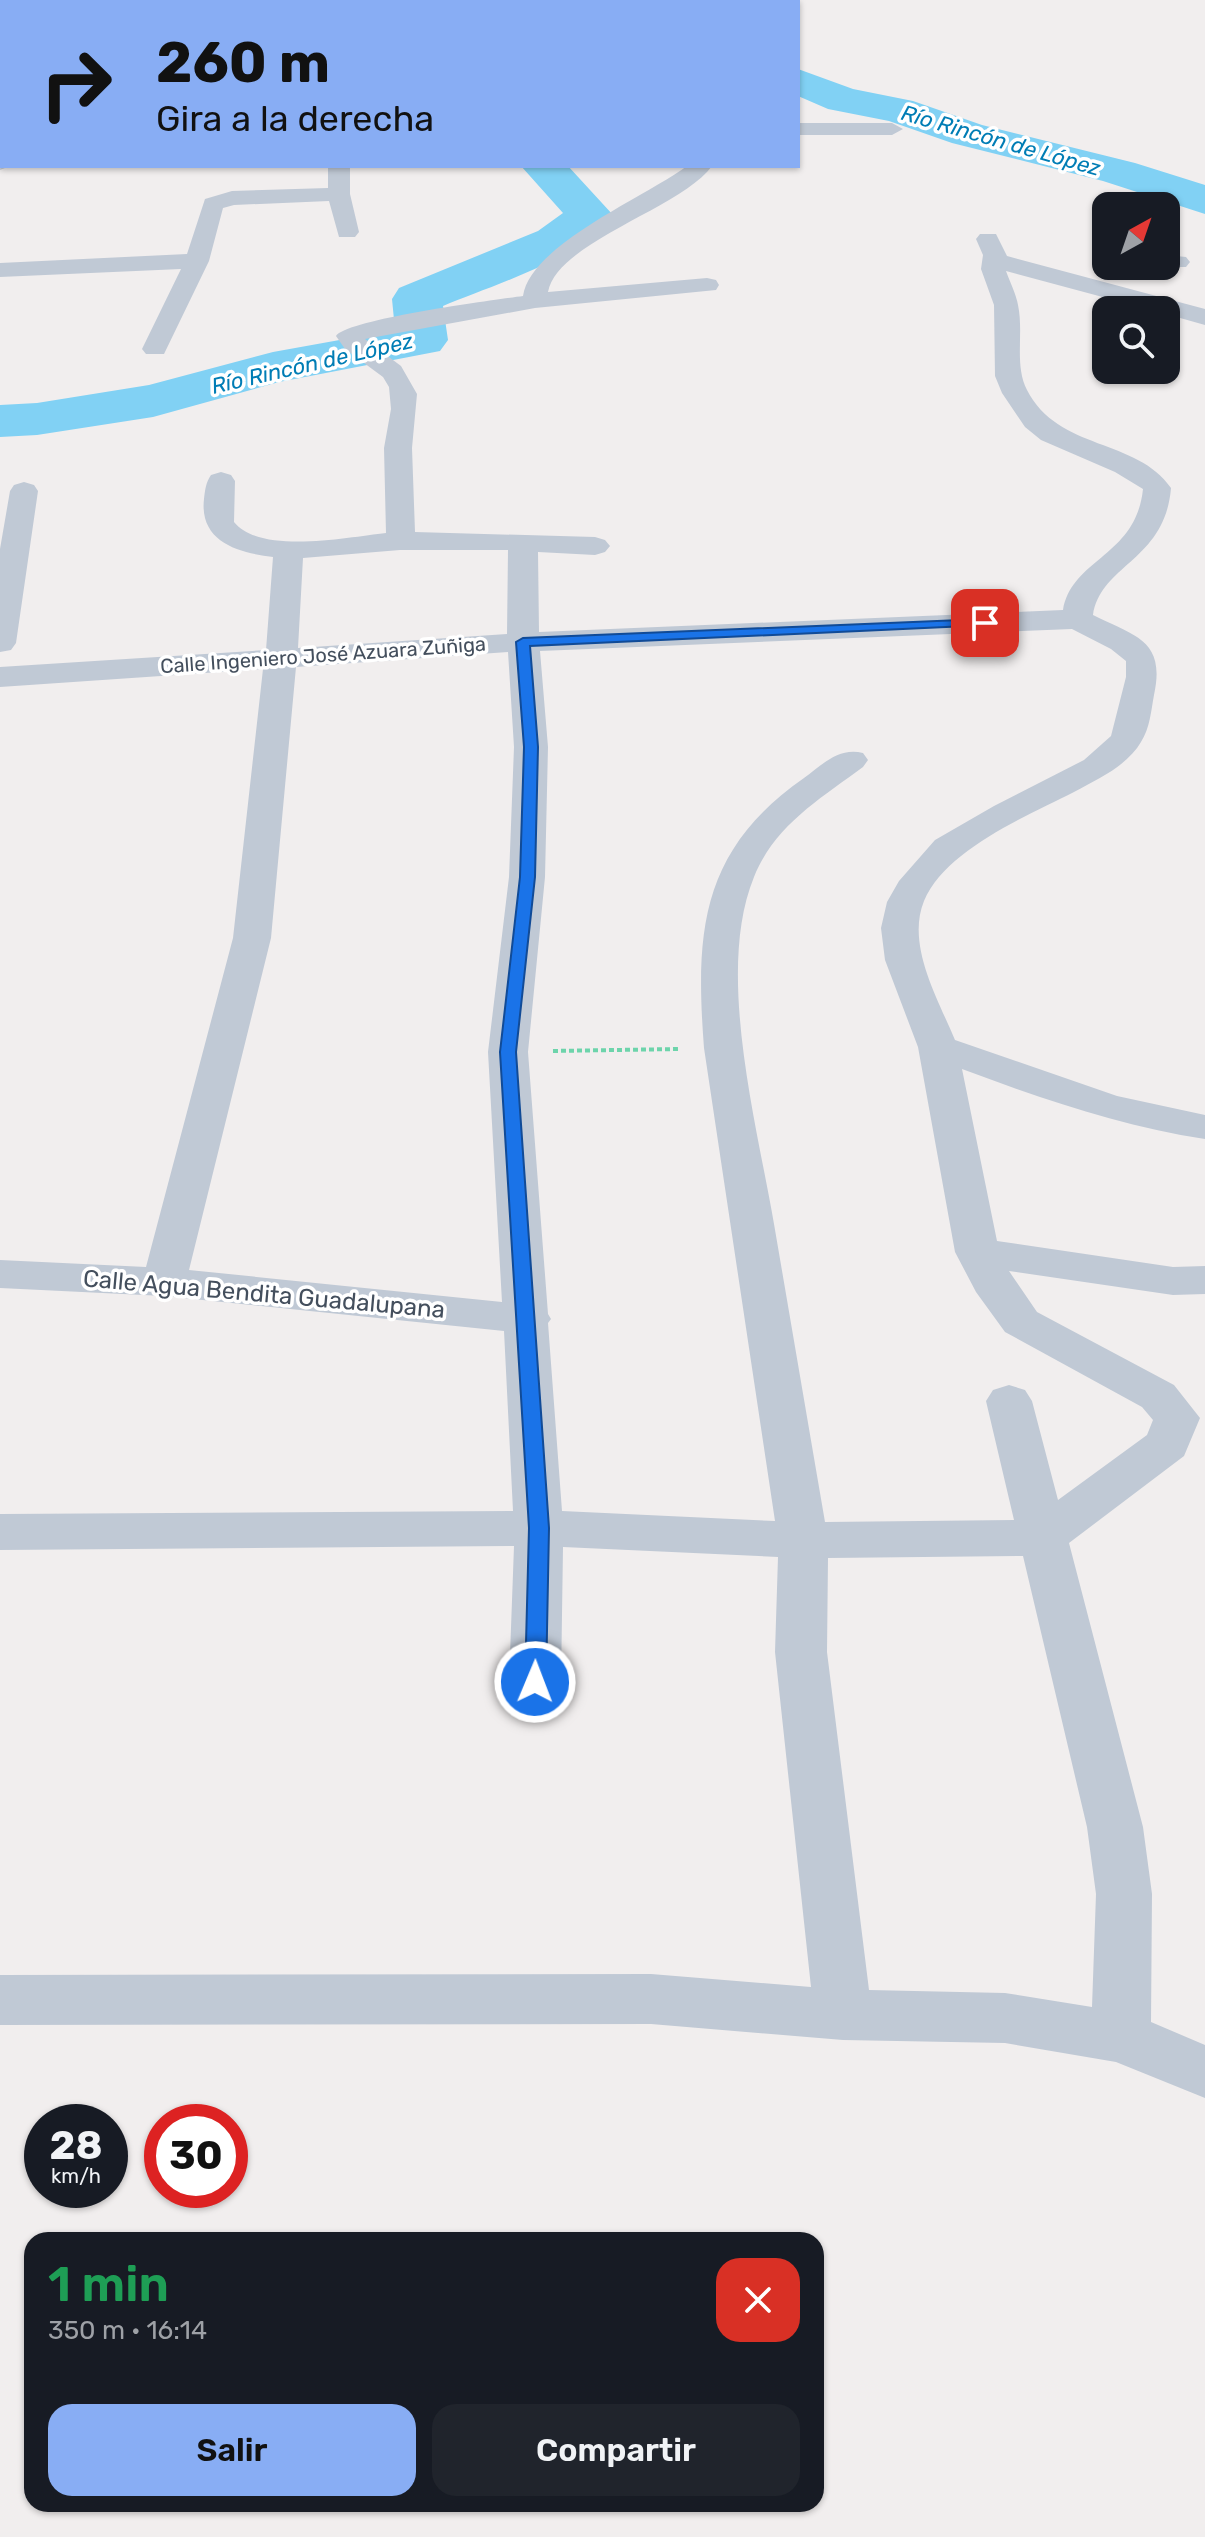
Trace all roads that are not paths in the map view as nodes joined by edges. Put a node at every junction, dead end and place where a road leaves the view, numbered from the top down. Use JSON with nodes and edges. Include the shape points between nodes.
{"nodes":[{"id":1,"x":800,"y":129,"type":"edge"},
{"id":2,"x":892,"y":129,"type":"dead end"},
{"id":3,"x":339,"y":168,"type":"edge"},
{"id":4,"x":698,"y":168,"type":"edge"},
{"id":5,"x":339,"y":194,"type":"junction"},
{"id":6,"x":347,"y":232,"type":"dead end"},
{"id":7,"x":992,"y":251,"type":"junction"},
{"id":8,"x":1074,"y":258,"type":"dead end"},
{"id":9,"x":197,"y":261,"type":"junction"},
{"id":10,"x":0,"y":270,"type":"edge"},
{"id":11,"x":707,"y":285,"type":"dead end"},
{"id":12,"x":535,"y":301,"type":"junction"},
{"id":13,"x":1205,"y":317,"type":"edge"},
{"id":14,"x":155,"y":349,"type":"dead end"},
{"id":15,"x":221,"y":481,"type":"dead end"},
{"id":16,"x":24,"y":491,"type":"dead end"},
{"id":17,"x":401,"y":541,"type":"junction"},
{"id":18,"x":523,"y":542,"type":"junction"},
{"id":19,"x":595,"y":546,"type":"dead end"},
{"id":20,"x":288,"y":550,"type":"junction"},
{"id":21,"x":1077,"y":619,"type":"junction"},
{"id":22,"x":523,"y":642,"type":"junction"},
{"id":23,"x":0,"y":643,"type":"edge"},
{"id":24,"x":281,"y":657,"type":"junction"},
{"id":25,"x":0,"y":677,"type":"edge"},
{"id":26,"x":851,"y":760,"type":"dead end"},
{"id":27,"x":938,"y":1047,"type":"junction"},
{"id":28,"x":1205,"y":1127,"type":"edge"},
{"id":29,"x":977,"y":1252,"type":"junction"},
{"id":30,"x":0,"y":1274,"type":"edge"},
{"id":31,"x":1205,"y":1280,"type":"edge"},
{"id":32,"x":164,"y":1282,"type":"junction"},
{"id":33,"x":528,"y":1319,"type":"junction"},
{"id":34,"x":1009,"y":1401,"type":"dead end"},
{"id":35,"x":539,"y":1528,"type":"junction"},
{"id":36,"x":0,"y":1532,"type":"edge"},
{"id":37,"x":1041,"y":1538,"type":"junction"},
{"id":38,"x":803,"y":1540,"type":"junction"},
{"id":39,"x":535,"y":1682,"type":"dead end"},
{"id":40,"x":0,"y":2000,"type":"edge"},
{"id":41,"x":843,"y":2015,"type":"junction"},
{"id":42,"x":1121,"y":2037,"type":"junction"},
{"id":43,"x":1205,"y":2072,"type":"edge"}],
"edges":[{"from":1,"to":2,"type":"street"},
{"from":3,"to":5,"type":"street"},
{"from":4,"to":12,"type":"street","via":[[572,250],[539,280]]},
{"from":5,"to":6,"type":"street"},
{"from":5,"to":9,"type":"street","via":[[219,201],[210,207]]},
{"from":7,"to":8,"type":"street"},
{"from":7,"to":13,"type":"street"},
{"from":7,"to":21,"type":"street","via":[[1006,305],[1008,376],[1024,407],[1051,434],[1125,466],[1157,488],[1145,532],[1080,597]]},
{"from":9,"to":10,"type":"street"},
{"from":9,"to":14,"type":"street"},
{"from":11,"to":12,"type":"street"},
{"from":12,"to":17,"type":"street","via":[[349,336],[403,388],[398,446]]},
{"from":15,"to":20,"type":"street","via":[[221,527],[238,540]]},
{"from":16,"to":23,"type":"street"},
{"from":17,"to":18,"type":"street"},
{"from":17,"to":20,"type":"street"},
{"from":18,"to":19,"type":"street"},
{"from":18,"to":22,"type":"street"},
{"from":20,"to":24,"type":"street"},
{"from":21,"to":22,"type":"street","name":"Calle Ingeniero José Azuara Zuñiga"},
{"from":21,"to":27,"type":"street","via":[[1122,642],[1142,661],[1131,729],[1096,767],[948,848],[917,881],[905,902],[900,928],[904,960]]},
{"from":22,"to":24,"type":"street","name":"Calle Ingeniero José Azuara Zuñiga"},
{"from":22,"to":33,"type":"street","via":[[531,747],[527,877],[508,1052]]},
{"from":24,"to":25,"type":"street","name":"Calle Ingeniero José Azuara Zuñiga"},
{"from":24,"to":32,"type":"street","via":[[252,938]]},
{"from":26,"to":38,"type":"street","via":[[764,829],[740,868],[720,944],[724,1048]]},
{"from":27,"to":28,"type":"street","via":[[1094,1103]]},
{"from":27,"to":29,"type":"street"},
{"from":29,"to":31,"type":"street","via":[[1173,1281]]},
{"from":29,"to":37,"type":"street","via":[[1021,1322],[1158,1396],[1177,1418],[1167,1444]]},
{"from":30,"to":32,"type":"street","name":"Calle Agua Bendita Guadalupana"},
{"from":32,"to":33,"type":"street","name":"Calle Agua Bendita Guadalupana"},
{"from":33,"to":35,"type":"street"},
{"from":34,"to":37,"type":"street"},
{"from":35,"to":36,"type":"street"},
{"from":35,"to":38,"type":"street"},
{"from":35,"to":39,"type":"street"},
{"from":37,"to":38,"type":"street"},
{"from":37,"to":42,"type":"street","via":[[1115,1827],[1124,1894]]},
{"from":38,"to":41,"type":"street","via":[[801,1652]]},
{"from":40,"to":41,"type":"street","via":[[651,1999]]},
{"from":41,"to":42,"type":"street","via":[[1005,2018]]},
{"from":42,"to":43,"type":"street"}]}
